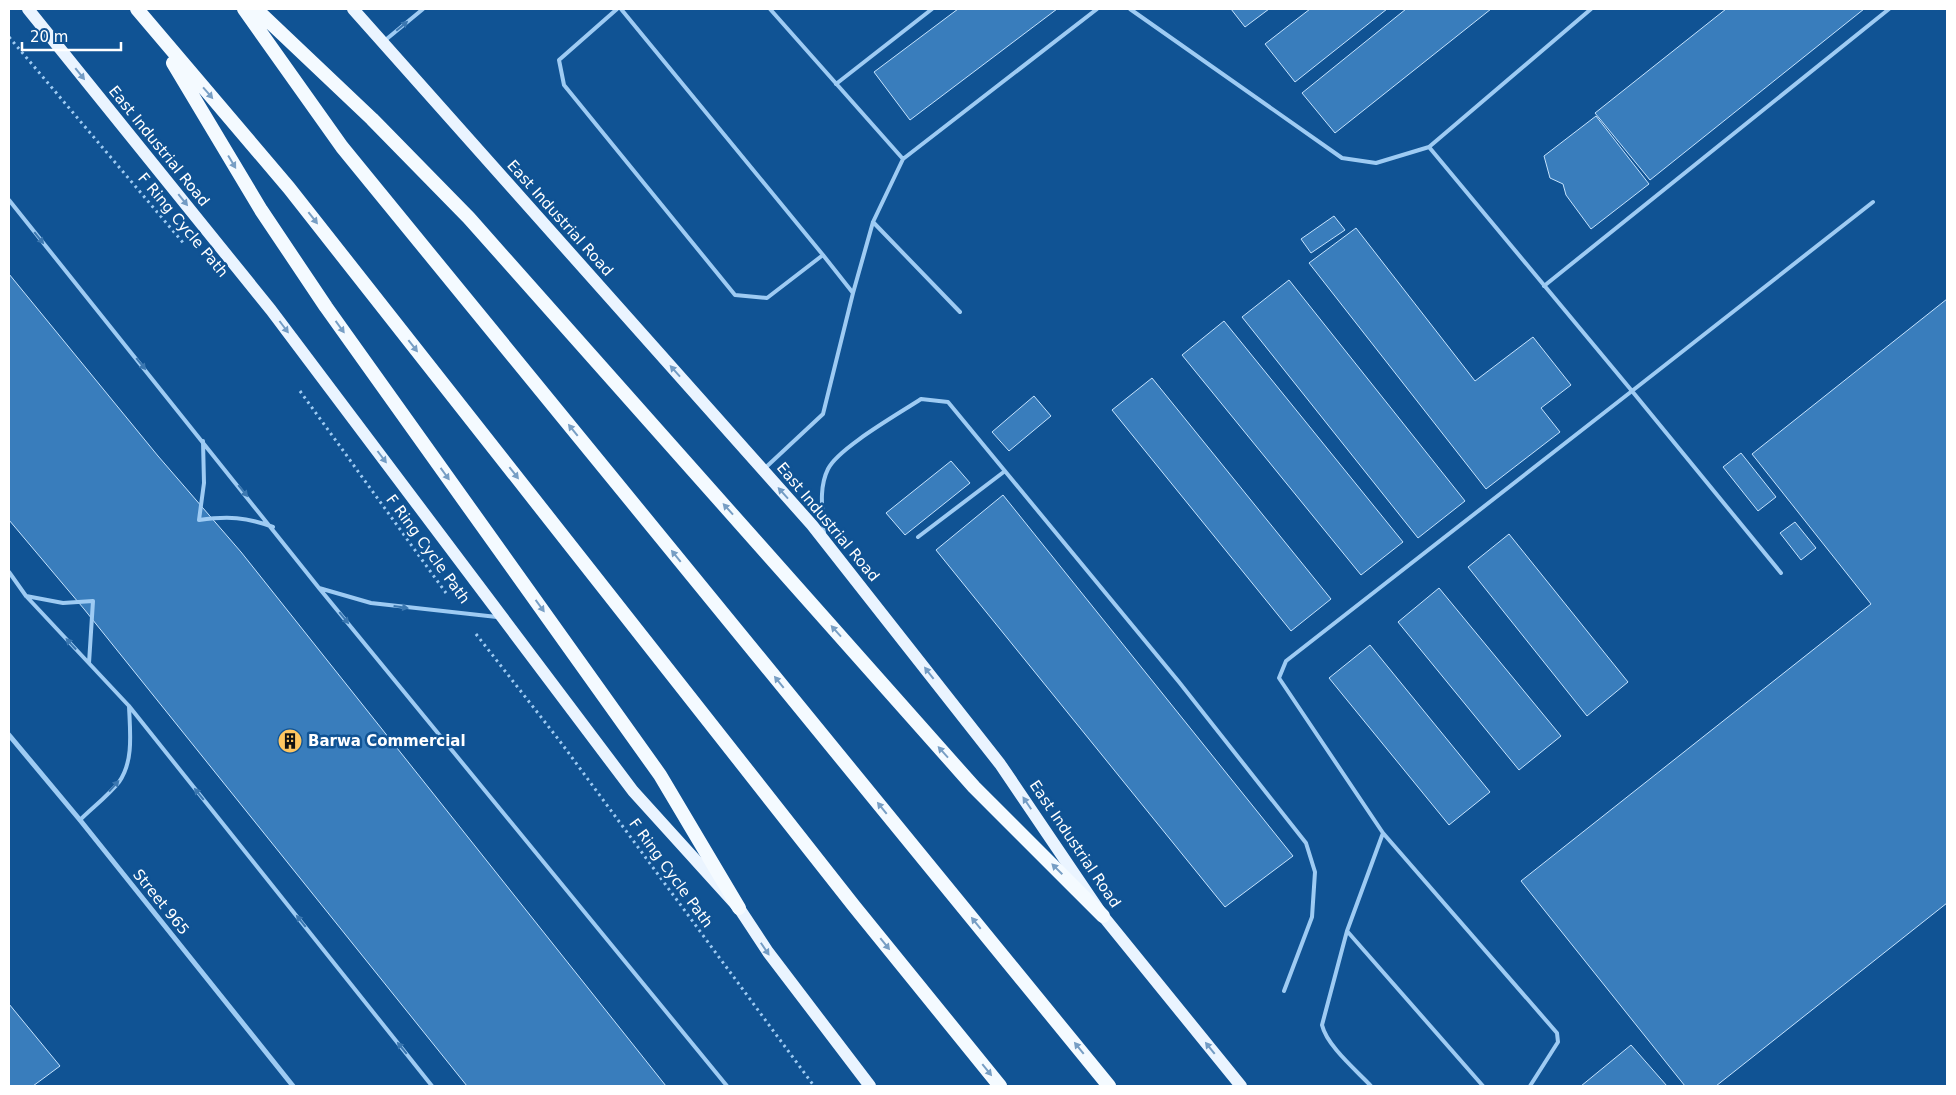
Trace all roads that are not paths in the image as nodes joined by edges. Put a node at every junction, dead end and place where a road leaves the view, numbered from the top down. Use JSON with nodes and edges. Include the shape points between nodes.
{"nodes":[{"id":1,"x":28,"y":9,"type":"edge"},
{"id":2,"x":136,"y":9,"type":"edge"},
{"id":3,"x":244,"y":9,"type":"edge"},
{"id":4,"x":256,"y":9,"type":"edge"},
{"id":5,"x":353,"y":9,"type":"edge"},
{"id":6,"x":423,"y":9,"type":"edge"},
{"id":7,"x":617,"y":9,"type":"edge"},
{"id":8,"x":621,"y":9,"type":"edge"},
{"id":9,"x":770,"y":9,"type":"edge"},
{"id":10,"x":932,"y":9,"type":"edge"},
{"id":11,"x":1098,"y":9,"type":"edge"},
{"id":12,"x":1130,"y":9,"type":"edge"},
{"id":13,"x":1590,"y":9,"type":"edge"},
{"id":14,"x":1890,"y":9,"type":"edge"},
{"id":15,"x":154,"y":30,"type":"junction"},
{"id":16,"x":382,"y":43,"type":"junction"},
{"id":17,"x":836,"y":84,"type":"junction"},
{"id":18,"x":1429,"y":147,"type":"junction"},
{"id":19,"x":903,"y":159,"type":"junction"},
{"id":20,"x":9,"y":200,"type":"edge"},
{"id":21,"x":1872,"y":202,"type":"dead end"},
{"id":22,"x":873,"y":222,"type":"junction"},
{"id":23,"x":823,"y":255,"type":"junction"},
{"id":24,"x":1544,"y":286,"type":"junction"},
{"id":25,"x":853,"y":292,"type":"junction"},
{"id":26,"x":960,"y":312,"type":"dead end"},
{"id":27,"x":1632,"y":391,"type":"junction"},
{"id":28,"x":203,"y":441,"type":"junction"},
{"id":29,"x":763,"y":470,"type":"junction"},
{"id":30,"x":1005,"y":471,"type":"junction"},
{"id":31,"x":273,"y":528,"type":"junction"},
{"id":32,"x":918,"y":537,"type":"dead end"},
{"id":33,"x":825,"y":541,"type":"junction"},
{"id":34,"x":9,"y":572,"type":"edge"},
{"id":35,"x":1781,"y":573,"type":"dead end"},
{"id":36,"x":319,"y":588,"type":"junction"},
{"id":37,"x":26,"y":596,"type":"junction"},
{"id":38,"x":504,"y":618,"type":"junction"},
{"id":39,"x":89,"y":663,"type":"junction"},
{"id":40,"x":129,"y":706,"type":"junction"},
{"id":41,"x":9,"y":735,"type":"edge"},
{"id":42,"x":80,"y":820,"type":"junction"},
{"id":43,"x":1383,"y":833,"type":"junction"},
{"id":44,"x":739,"y":908,"type":"junction"},
{"id":45,"x":1103,"y":916,"type":"junction"},
{"id":46,"x":1347,"y":931,"type":"junction"},
{"id":47,"x":1284,"y":991,"type":"dead end"},
{"id":48,"x":292,"y":1086,"type":"edge"},
{"id":49,"x":432,"y":1086,"type":"edge"},
{"id":50,"x":727,"y":1086,"type":"edge"},
{"id":51,"x":870,"y":1086,"type":"edge"},
{"id":52,"x":1000,"y":1086,"type":"edge"},
{"id":53,"x":1109,"y":1086,"type":"edge"},
{"id":54,"x":1241,"y":1086,"type":"edge"},
{"id":55,"x":1371,"y":1086,"type":"edge"},
{"id":56,"x":1483,"y":1086,"type":"edge"},
{"id":57,"x":1530,"y":1086,"type":"edge"}],
"edges":[{"from":1,"to":38,"type":"main road","name":"East Industrial Road","one_way":true,"via":[[271,310]]},
{"from":2,"to":15,"type":"highway"},
{"from":53,"to":3,"type":"highway","one_way":true,"via":[[342,148]]},
{"from":45,"to":4,"type":"highway","one_way":true,"via":[[974,787],[469,218],[372,119]]},
{"from":5,"to":16,"type":"main road","name":"East Industrial Road"},
{"from":16,"to":6,"type":"lane","one_way":true},
{"from":7,"to":23,"type":"lane","via":[[559,60],[564,85],[735,294],[767,298]]},
{"from":8,"to":23,"type":"lane"},
{"from":9,"to":17,"type":"lane"},
{"from":10,"to":17,"type":"lane"},
{"from":11,"to":19,"type":"lane"},
{"from":12,"to":18,"type":"lane","via":[[1342,158],[1376,163]]},
{"from":13,"to":18,"type":"lane"},
{"from":14,"to":24,"type":"lane"},
{"from":15,"to":44,"type":"highway","one_way":true,"via":[[272,226],[326,307],[660,775]]},
{"from":15,"to":52,"type":"highway","one_way":true,"via":[[289,188],[854,906]]},
{"from":29,"to":16,"type":"main road","name":"East Industrial Road","one_way":true},
{"from":17,"to":19,"type":"lane"},
{"from":18,"to":24,"type":"lane"},
{"from":19,"to":22,"type":"lane"},
{"from":20,"to":28,"type":"lane","one_way":true},
{"from":21,"to":27,"type":"lane"},
{"from":22,"to":25,"type":"lane"},
{"from":22,"to":26,"type":"lane"},
{"from":23,"to":25,"type":"lane"},
{"from":24,"to":27,"type":"lane"},
{"from":25,"to":29,"type":"lane","via":[[823,414]]},
{"from":27,"to":35,"type":"lane"},
{"from":27,"to":43,"type":"lane","via":[[1286,661],[1279,678]]},
{"from":28,"to":31,"type":"lane","one_way":true},
{"from":28,"to":31,"type":"lane","via":[[204,483],[199,520],[250,518]]},
{"from":33,"to":29,"type":"main road","name":"East Industrial Road","one_way":true},
{"from":30,"to":32,"type":"lane"},
{"from":30,"to":33,"type":"lane","via":[[948,402],[921,399],[853,444],[828,468],[821,497]]},
{"from":30,"to":47,"type":"lane","via":[[1180,682],[1306,843],[1315,872],[1312,917]]},
{"from":31,"to":36,"type":"lane"},
{"from":45,"to":33,"type":"main road","name":"East Industrial Road","one_way":true,"via":[[1000,764]]},
{"from":34,"to":37,"type":"lane"},
{"from":36,"to":38,"type":"lane","one_way":true,"via":[[371,603]]},
{"from":36,"to":50,"type":"lane","one_way":true},
{"from":39,"to":37,"type":"lane","one_way":true},
{"from":37,"to":39,"type":"lane","via":[[63,603],[93,601]]},
{"from":38,"to":44,"type":"main road","name":"East Industrial Road","via":[[633,791]]},
{"from":39,"to":40,"type":"lane"},
{"from":42,"to":40,"type":"lane","one_way":true,"via":[[119,782],[128,763]]},
{"from":49,"to":40,"type":"lane","one_way":true},
{"from":41,"to":42,"type":"street","name":"Street 965"},
{"from":42,"to":48,"type":"street","name":"Street 965"},
{"from":43,"to":46,"type":"lane"},
{"from":43,"to":57,"type":"lane","via":[[1558,1033],[1558,1042]]},
{"from":44,"to":51,"type":"main road","name":"East Industrial Road","one_way":true,"via":[[768,952]]},
{"from":54,"to":45,"type":"main road","name":"East Industrial Road","one_way":true},
{"from":46,"to":55,"type":"lane","via":[[1322,1025],[1327,1038]]},
{"from":46,"to":56,"type":"lane"}]}
